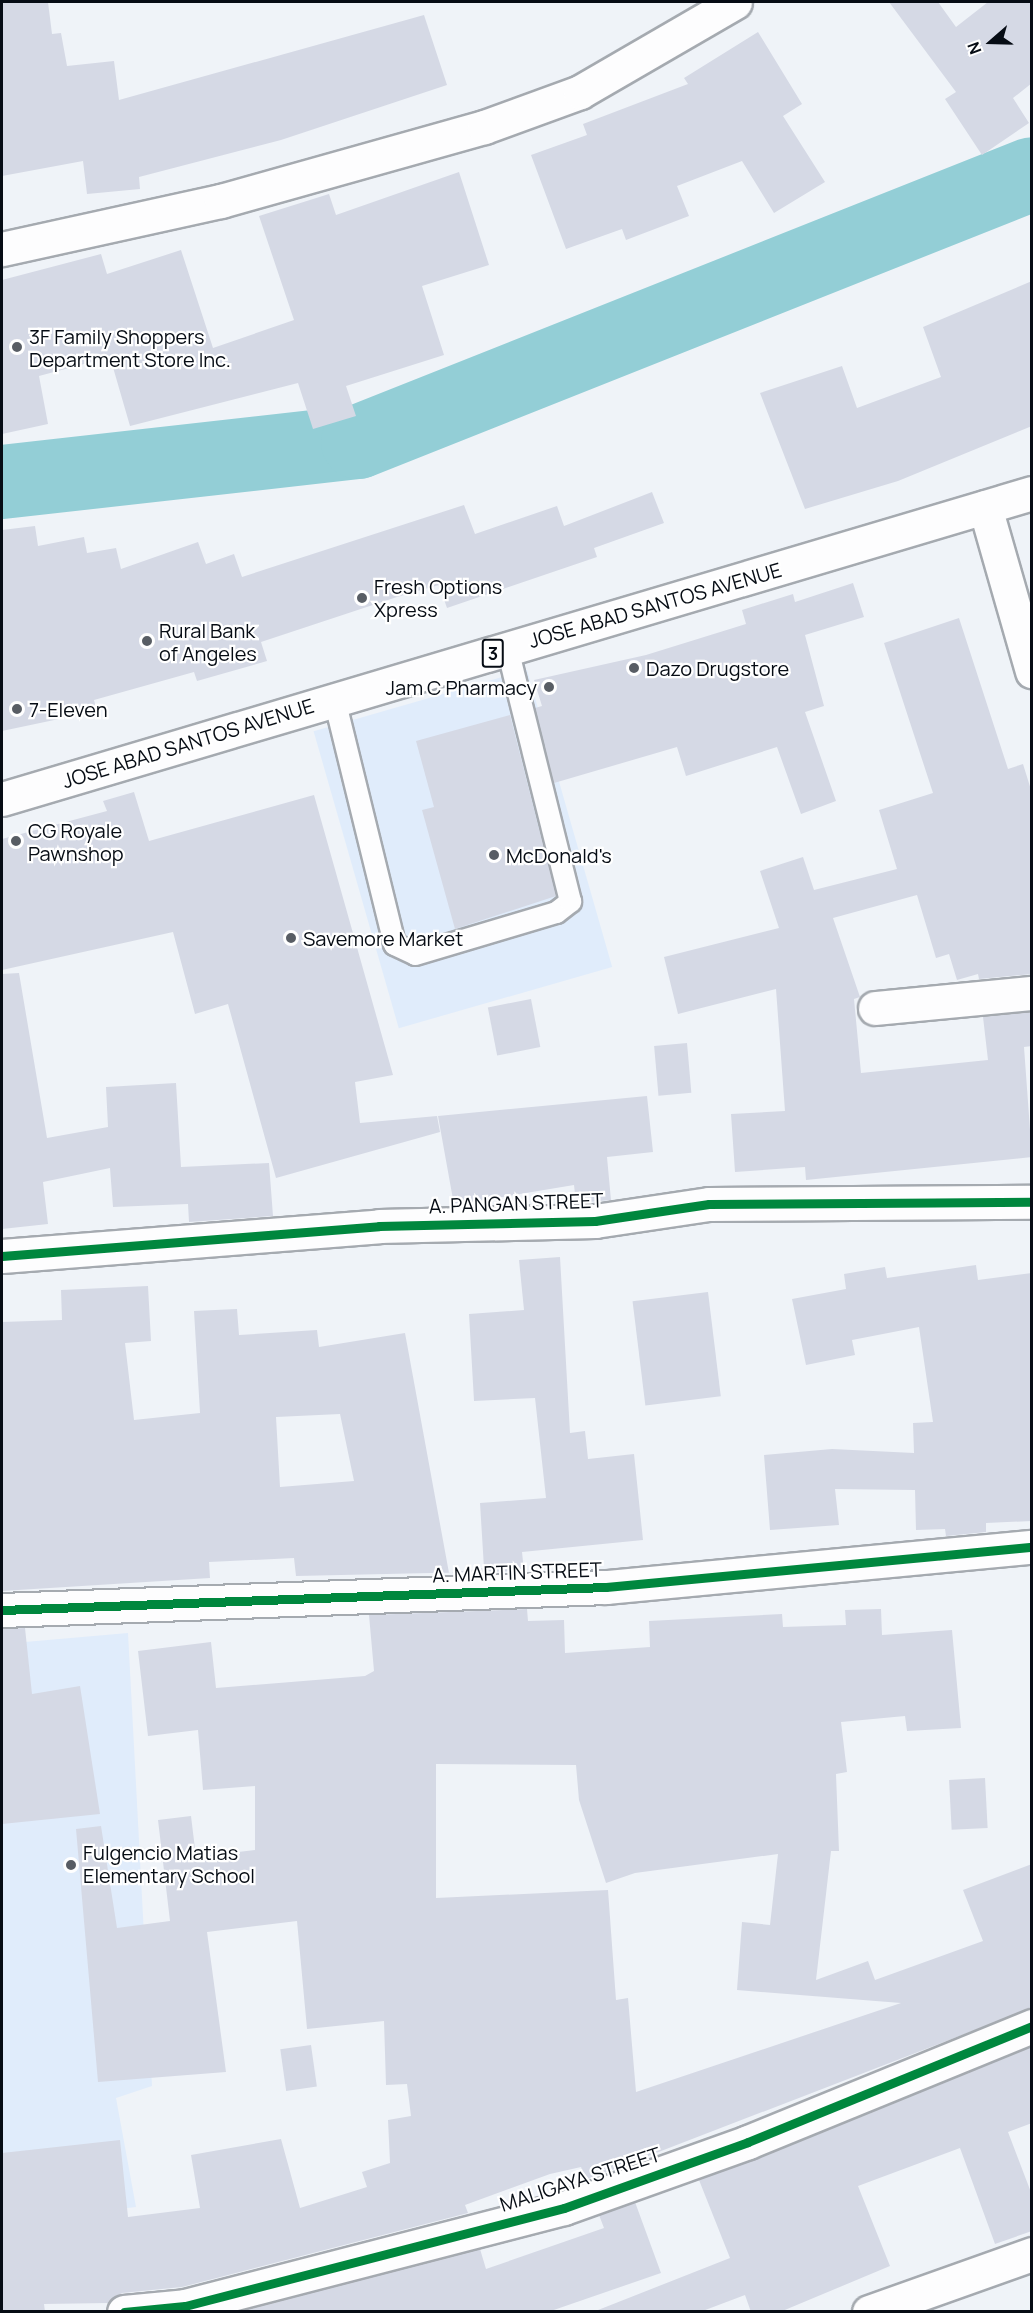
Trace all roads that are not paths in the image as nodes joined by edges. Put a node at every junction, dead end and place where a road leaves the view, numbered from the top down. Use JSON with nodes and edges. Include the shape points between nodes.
{"nodes":[{"id":1,"x":735,"y":2,"type":"edge"},
{"id":2,"x":2,"y":249,"type":"edge"},
{"id":3,"x":1032,"y":493,"type":"edge"},
{"id":4,"x":985,"y":507,"type":"junction"},
{"id":5,"x":507,"y":649,"type":"junction"},
{"id":6,"x":1032,"y":671,"type":"edge"},
{"id":7,"x":334,"y":699,"type":"junction"},
{"id":8,"x":2,"y":799,"type":"edge"},
{"id":9,"x":1032,"y":993,"type":"edge"},
{"id":10,"x":875,"y":1008,"type":"dead end"},
{"id":11,"x":1032,"y":1202,"type":"edge"},
{"id":12,"x":2,"y":1256,"type":"edge"},
{"id":13,"x":1032,"y":1546,"type":"edge"},
{"id":14,"x":2,"y":1610,"type":"edge"},
{"id":15,"x":1032,"y":2026,"type":"edge"},
{"id":16,"x":1032,"y":2254,"type":"edge"},
{"id":17,"x":123,"y":2312,"type":"edge"},
{"id":18,"x":869,"y":2312,"type":"edge"}],
"edges":[{"from":1,"to":2,"type":"main road","via":[[580,92],[484,127],[221,201]]},
{"from":3,"to":4,"type":"main road","name":"JOSE ABAD SANTOS AVENUE","number":"3"},
{"from":4,"to":5,"type":"main road","name":"JOSE ABAD SANTOS AVENUE","number":"3"},
{"from":4,"to":6,"type":"main road"},
{"from":5,"to":7,"type":"main road","name":"JOSE ABAD SANTOS AVENUE","number":"3"},
{"from":5,"to":7,"type":"lane","via":[[570,901],[556,912],[426,951],[415,954],[394,944]]},
{"from":7,"to":8,"type":"main road","name":"JOSE ABAD SANTOS AVENUE","number":"3"},
{"from":9,"to":10,"type":"main road"},
{"from":11,"to":12,"type":"main road","name":"A. PANGAN STREET","via":[[709,1204],[595,1221],[379,1226]]},
{"from":13,"to":14,"type":"main road","name":"A. MARTIN STREET","via":[[606,1587]]},
{"from":15,"to":17,"type":"main road","name":"MALIGAYA STREET","via":[[748,2142],[564,2208],[185,2306]]},
{"from":16,"to":18,"type":"main road"}]}
